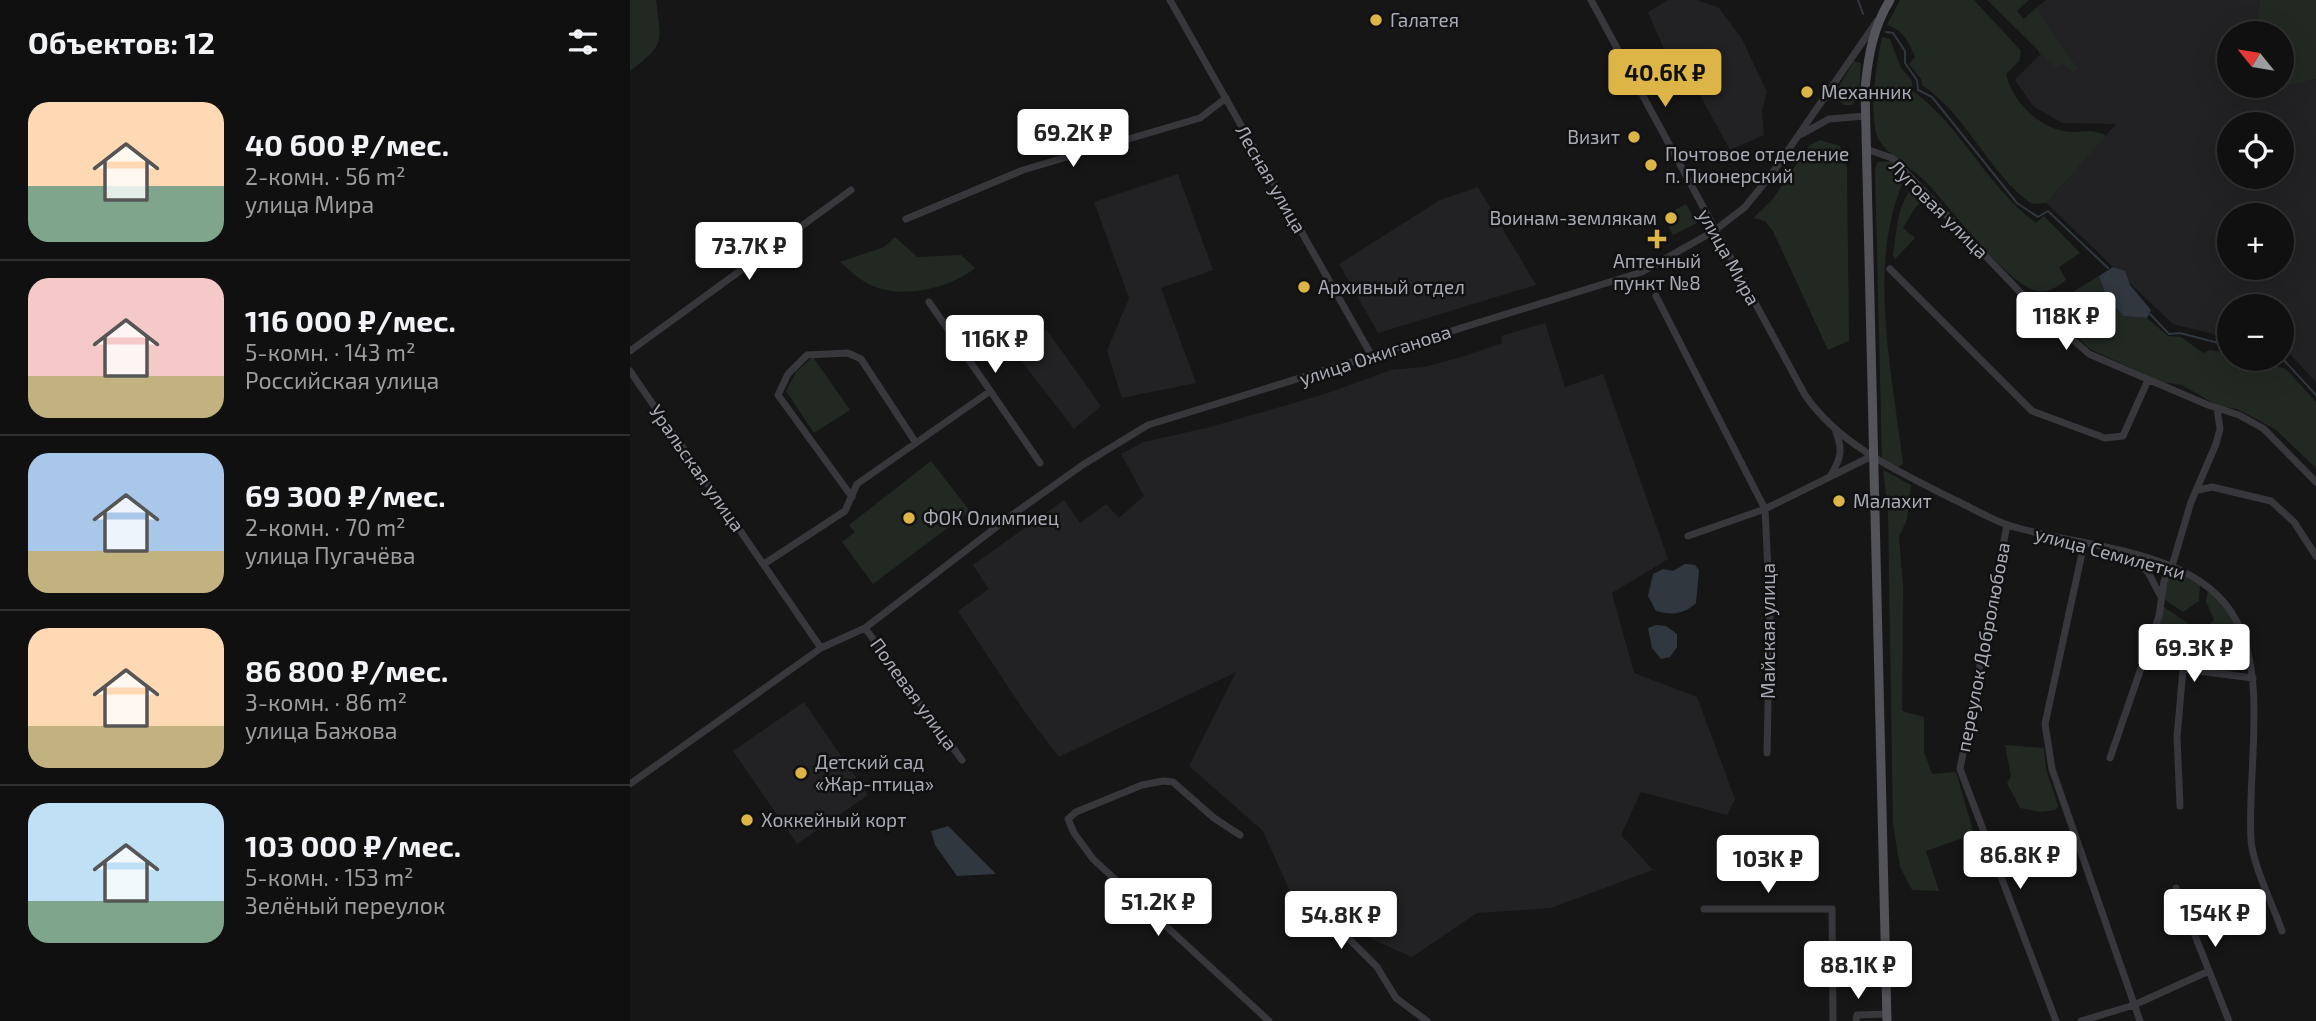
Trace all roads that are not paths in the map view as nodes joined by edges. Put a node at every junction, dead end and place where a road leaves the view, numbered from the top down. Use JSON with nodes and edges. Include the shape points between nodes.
{"nodes":[{"id":1,"x":1170,"y":0,"type":"edge"},
{"id":2,"x":1591,"y":0,"type":"edge"},
{"id":3,"x":1890,"y":0,"type":"edge"},
{"id":4,"x":1879,"y":17,"type":"junction"},
{"id":5,"x":1226,"y":98,"type":"junction"},
{"id":6,"x":1866,"y":116,"type":"junction"},
{"id":7,"x":1796,"y":138,"type":"junction"},
{"id":8,"x":1866,"y":149,"type":"junction"},
{"id":9,"x":851,"y":190,"type":"dead end"},
{"id":10,"x":906,"y":219,"type":"dead end"},
{"id":11,"x":1714,"y":231,"type":"junction"},
{"id":12,"x":1889,"y":269,"type":"dead end"},
{"id":13,"x":1656,"y":296,"type":"dead end"},
{"id":14,"x":929,"y":302,"type":"dead end"},
{"id":15,"x":630,"y":351,"type":"edge"},
{"id":16,"x":1373,"y":358,"type":"junction"},
{"id":17,"x":630,"y":371,"type":"edge"},
{"id":18,"x":2148,"y":380,"type":"junction"},
{"id":19,"x":989,"y":392,"type":"junction"},
{"id":20,"x":2217,"y":408,"type":"junction"},
{"id":21,"x":1835,"y":431,"type":"junction"},
{"id":22,"x":916,"y":443,"type":"junction"},
{"id":23,"x":1874,"y":455,"type":"junction"},
{"id":24,"x":1040,"y":463,"type":"dead end"},
{"id":25,"x":1831,"y":475,"type":"junction"},
{"id":26,"x":2316,"y":482,"type":"edge"},
{"id":27,"x":2198,"y":490,"type":"junction"},
{"id":28,"x":852,"y":497,"type":"junction"},
{"id":29,"x":1765,"y":509,"type":"junction"},
{"id":30,"x":2007,"y":525,"type":"junction"},
{"id":31,"x":1688,"y":536,"type":"dead end"},
{"id":32,"x":2084,"y":544,"type":"junction"},
{"id":33,"x":2129,"y":555,"type":"junction"},
{"id":34,"x":2316,"y":556,"type":"edge"},
{"id":35,"x":764,"y":564,"type":"junction"},
{"id":36,"x":2172,"y":566,"type":"junction"},
{"id":37,"x":2161,"y":601,"type":"junction"},
{"id":38,"x":2157,"y":622,"type":"junction"},
{"id":39,"x":865,"y":628,"type":"junction"},
{"id":40,"x":821,"y":648,"type":"junction"},
{"id":41,"x":2148,"y":648,"type":"junction"},
{"id":42,"x":2173,"y":657,"type":"junction"},
{"id":43,"x":2183,"y":669,"type":"junction"},
{"id":44,"x":2253,"y":678,"type":"junction"},
{"id":45,"x":1767,"y":753,"type":"dead end"},
{"id":46,"x":2110,"y":758,"type":"dead end"},
{"id":47,"x":962,"y":760,"type":"dead end"},
{"id":48,"x":630,"y":784,"type":"edge"},
{"id":49,"x":2179,"y":806,"type":"dead end"},
{"id":50,"x":1240,"y":835,"type":"dead end"},
{"id":51,"x":2176,"y":888,"type":"dead end"},
{"id":52,"x":1704,"y":909,"type":"dead end"},
{"id":53,"x":1294,"y":910,"type":"dead end"},
{"id":54,"x":2282,"y":931,"type":"dead end"},
{"id":55,"x":2209,"y":971,"type":"junction"},
{"id":56,"x":2134,"y":1005,"type":"junction"},
{"id":57,"x":1887,"y":1018,"type":"edge"},
{"id":58,"x":1269,"y":1021,"type":"edge"},
{"id":59,"x":1427,"y":1021,"type":"edge"},
{"id":60,"x":1833,"y":1021,"type":"edge"},
{"id":61,"x":1856,"y":1021,"type":"edge"},
{"id":62,"x":2056,"y":1021,"type":"edge"},
{"id":63,"x":2081,"y":1021,"type":"edge"},
{"id":64,"x":2140,"y":1021,"type":"edge"},
{"id":65,"x":2229,"y":1021,"type":"edge"}],
"edges":[{"from":1,"to":5,"type":"street","name":"Лесная улица"},
{"from":2,"to":11,"type":"street","name":"улица Мира"},
{"from":3,"to":4,"type":"main road"},
{"from":4,"to":6,"type":"main road","via":[[1867,71]]},
{"from":4,"to":7,"type":"street","name":"улица Ожиганова"},
{"from":5,"to":10,"type":"street","via":[[1200,118],[1023,170]]},
{"from":5,"to":16,"type":"street","name":"Лесная улица"},
{"from":6,"to":7,"type":"street","via":[[1829,119]]},
{"from":6,"to":8,"type":"main road"},
{"from":7,"to":11,"type":"street","name":"улица Ожиганова","via":[[1759,192]]},
{"from":8,"to":18,"type":"street","name":"Луговая улица","via":[[1892,158],[2020,292],[2089,354]]},
{"from":8,"to":23,"type":"main road"},
{"from":9,"to":15,"type":"street"},
{"from":11,"to":16,"type":"street","name":"улица Ожиганова","via":[[1642,272]]},
{"from":11,"to":21,"type":"street","name":"улица Мира","via":[[1805,395]]},
{"from":12,"to":18,"type":"street","via":[[2032,411],[2105,439],[2123,436]]},
{"from":13,"to":29,"type":"street"},
{"from":14,"to":19,"type":"street"},
{"from":16,"to":39,"type":"street","name":"улица Ожиганова","via":[[1148,425],[1020,509]]},
{"from":17,"to":35,"type":"street","name":"Уральская улица"},
{"from":18,"to":20,"type":"street","name":"Луговая улица"},
{"from":19,"to":22,"type":"street"},
{"from":19,"to":24,"type":"street"},
{"from":20,"to":26,"type":"street","name":"Луговая улица","via":[[2264,429]]},
{"from":20,"to":27,"type":"street","via":[[2220,429]]},
{"from":21,"to":23,"type":"street","name":"улица Мира"},
{"from":21,"to":25,"type":"street","via":[[1842,446]]},
{"from":22,"to":28,"type":"street","via":[[857,484]]},
{"from":22,"to":28,"type":"street","via":[[860,359],[848,353],[807,355],[788,374],[778,395]]},
{"from":23,"to":25,"type":"street"},
{"from":23,"to":30,"type":"street","name":"улица Семилетки","via":[[1904,475]]},
{"from":23,"to":57,"type":"main road"},
{"from":25,"to":29,"type":"street"},
{"from":27,"to":34,"type":"street","via":[[2212,487],[2271,501],[2294,522]]},
{"from":27,"to":36,"type":"street"},
{"from":28,"to":35,"type":"street","via":[[845,511]]},
{"from":29,"to":31,"type":"street"},
{"from":29,"to":45,"type":"street","name":"Майская улица","via":[[1770,612]]},
{"from":30,"to":32,"type":"street","name":"улица Семилетки"},
{"from":30,"to":62,"type":"street","name":"переулок Добролюбова","via":[[1960,769]]},
{"from":32,"to":33,"type":"street","name":"улица Семилетки"},
{"from":32,"to":56,"type":"street","via":[[2045,724],[2052,769]]},
{"from":33,"to":36,"type":"street","name":"улица Семилетки"},
{"from":33,"to":37,"type":"street","via":[[2148,572]]},
{"from":35,"to":40,"type":"street","name":"Уральская улица"},
{"from":36,"to":37,"type":"street"},
{"from":36,"to":44,"type":"street","name":"улица Семилетки","via":[[2209,588],[2234,616],[2249,651]]},
{"from":37,"to":38,"type":"street"},
{"from":38,"to":41,"type":"street"},
{"from":38,"to":42,"type":"street"},
{"from":39,"to":40,"type":"street","name":"улица Ожиганова"},
{"from":39,"to":47,"type":"street","name":"Полевая улица"},
{"from":40,"to":48,"type":"street","name":"улица Ожиганова"},
{"from":41,"to":42,"type":"street"},
{"from":41,"to":46,"type":"street"},
{"from":42,"to":43,"type":"street"},
{"from":43,"to":44,"type":"street"},
{"from":43,"to":49,"type":"street"},
{"from":44,"to":54,"type":"street","name":"улица Семилетки","via":[[2252,844]]},
{"from":50,"to":58,"type":"street","via":[[1180,787],[1163,781],[1071,814],[1069,825],[1093,859]]},
{"from":51,"to":55,"type":"street"},
{"from":52,"to":60,"type":"street","via":[[1832,909]]},
{"from":53,"to":59,"type":"street","via":[[1349,939],[1377,967],[1396,998]]},
{"from":55,"to":56,"type":"street"},
{"from":55,"to":65,"type":"street"},
{"from":56,"to":63,"type":"street"},
{"from":56,"to":64,"type":"street"},
{"from":57,"to":61,"type":"street","via":[[1857,1015]]}]}
